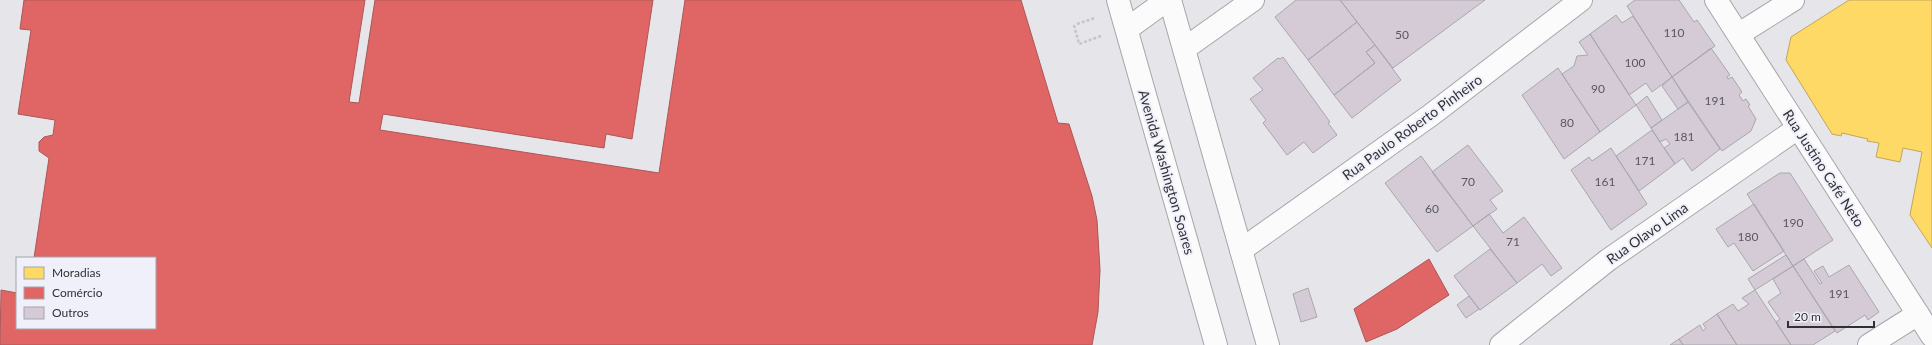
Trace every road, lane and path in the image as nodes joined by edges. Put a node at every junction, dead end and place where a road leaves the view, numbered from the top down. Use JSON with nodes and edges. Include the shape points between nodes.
{"nodes":[{"id":1,"x":1118,"y":0,"type":"edge"},
{"id":2,"x":1168,"y":0,"type":"edge"},
{"id":3,"x":1253,"y":0,"type":"edge"},
{"id":4,"x":1581,"y":0,"type":"edge"},
{"id":5,"x":1716,"y":0,"type":"edge"},
{"id":6,"x":1793,"y":0,"type":"edge"},
{"id":7,"x":1098,"y":17,"type":"dead end"},
{"id":8,"x":1127,"y":29,"type":"junction"},
{"id":9,"x":1739,"y":34,"type":"junction"},
{"id":10,"x":1104,"y":36,"type":"dead end"},
{"id":11,"x":1184,"y":49,"type":"junction"},
{"id":12,"x":1798,"y":128,"type":"junction"},
{"id":13,"x":1241,"y":250,"type":"junction"},
{"id":14,"x":1918,"y":314,"type":"junction"},
{"id":15,"x":1932,"y":336,"type":"edge"},
{"id":16,"x":1216,"y":345,"type":"edge"},
{"id":17,"x":1268,"y":345,"type":"edge"},
{"id":18,"x":1501,"y":345,"type":"edge"},
{"id":19,"x":1869,"y":345,"type":"edge"}],
"edges":[{"from":1,"to":8,"type":"street","name":"Avenida Washington Soares"},
{"from":2,"to":8,"type":"street"},
{"from":2,"to":11,"type":"street"},
{"from":3,"to":11,"type":"street"},
{"from":4,"to":13,"type":"street","name":"Rua Paulo Roberto Pinheiro","via":[[1431,115]]},
{"from":5,"to":9,"type":"street","name":"Rua Justino Café Neto"},
{"from":6,"to":9,"type":"street"},
{"from":7,"to":10,"type":"path","via":[[1075,24],[1079,44]]},
{"from":8,"to":16,"type":"street","name":"Avenida Washington Soares"},
{"from":9,"to":12,"type":"street","name":"Rua Justino Café Neto"},
{"from":11,"to":13,"type":"street"},
{"from":12,"to":14,"type":"street","name":"Rua Justino Café Neto"},
{"from":12,"to":18,"type":"street","name":"Rua Olavo Lima","via":[[1608,260]]},
{"from":13,"to":17,"type":"street"},
{"from":14,"to":15,"type":"street","name":"Rua Justino Café Neto"},
{"from":14,"to":19,"type":"street"}]}
